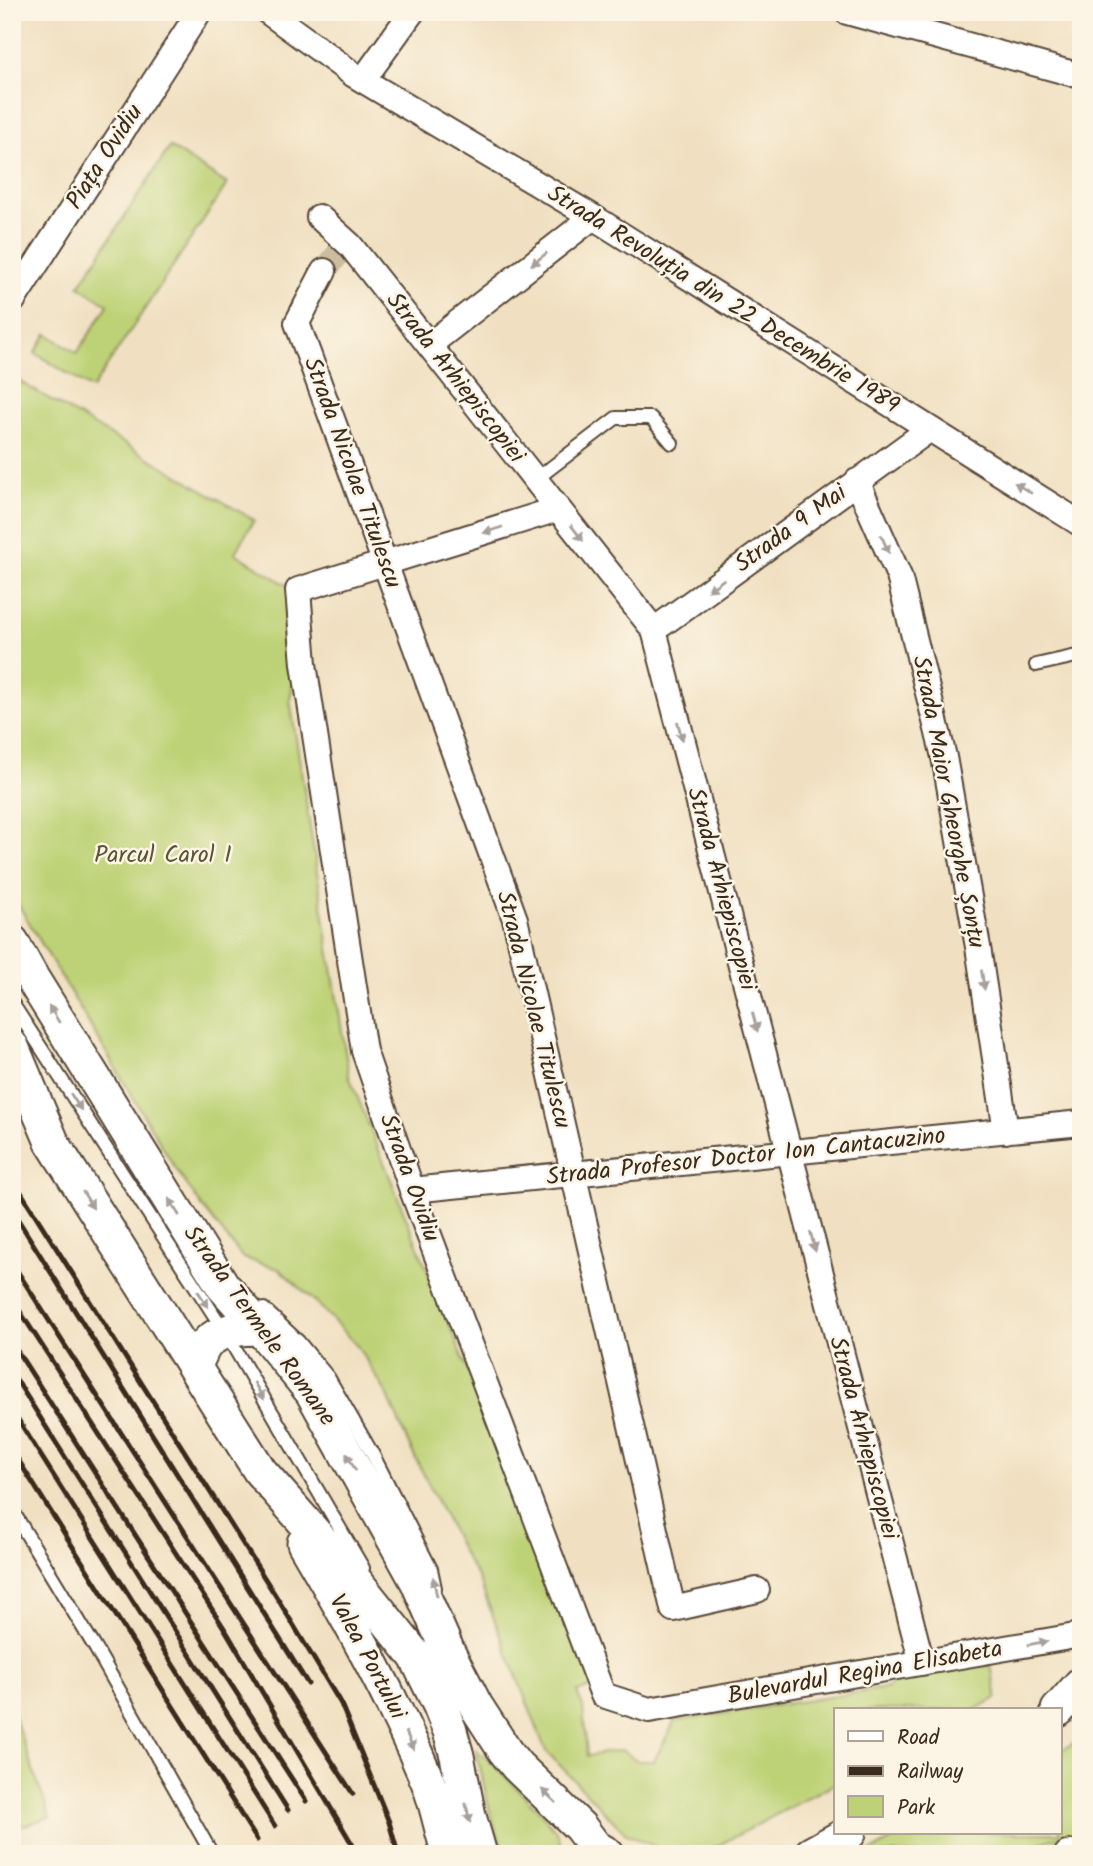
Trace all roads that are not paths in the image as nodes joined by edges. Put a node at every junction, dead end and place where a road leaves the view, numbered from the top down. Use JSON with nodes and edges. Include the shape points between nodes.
{"nodes":[{"id":1,"x":198,"y":12,"type":"edge"},
{"id":2,"x":268,"y":12,"type":"edge"},
{"id":3,"x":412,"y":12,"type":"edge"},
{"id":4,"x":847,"y":12,"type":"edge"},
{"id":5,"x":1081,"y":76,"type":"edge"},
{"id":6,"x":358,"y":78,"type":"junction"},
{"id":7,"x":319,"y":217,"type":"dead end"},
{"id":8,"x":593,"y":217,"type":"junction"},
{"id":9,"x":324,"y":271,"type":"tunnel mouth"},
{"id":10,"x":12,"y":302,"type":"edge"},
{"id":11,"x":429,"y":345,"type":"junction"},
{"id":12,"x":930,"y":429,"type":"junction"},
{"id":13,"x":672,"y":443,"type":"dead end"},
{"id":14,"x":535,"y":480,"type":"junction"},
{"id":15,"x":857,"y":481,"type":"junction"},
{"id":16,"x":558,"y":509,"type":"junction"},
{"id":17,"x":1079,"y":521,"type":"edge"},
{"id":18,"x":385,"y":564,"type":"junction"},
{"id":19,"x":654,"y":631,"type":"junction"},
{"id":20,"x":1081,"y":655,"type":"edge"},
{"id":21,"x":1036,"y":665,"type":"dead end"},
{"id":22,"x":12,"y":942,"type":"edge"},
{"id":23,"x":19,"y":981,"type":"edge"},
{"id":24,"x":12,"y":1047,"type":"edge"},
{"id":25,"x":12,"y":1078,"type":"edge"},
{"id":26,"x":1081,"y":1123,"type":"edge"},
{"id":27,"x":1006,"y":1131,"type":"junction"},
{"id":28,"x":52,"y":1142,"type":"junction"},
{"id":29,"x":789,"y":1152,"type":"junction"},
{"id":30,"x":574,"y":1175,"type":"junction"},
{"id":31,"x":412,"y":1190,"type":"junction"},
{"id":32,"x":223,"y":1286,"type":"junction"},
{"id":33,"x":261,"y":1328,"type":"junction"},
{"id":34,"x":225,"y":1332,"type":"junction"},
{"id":35,"x":194,"y":1367,"type":"junction"},
{"id":36,"x":261,"y":1471,"type":"junction"},
{"id":37,"x":12,"y":1510,"type":"edge"},
{"id":38,"x":757,"y":1590,"type":"dead end"},
{"id":39,"x":1081,"y":1635,"type":"edge"},
{"id":40,"x":449,"y":1654,"type":"junction"},
{"id":41,"x":416,"y":1657,"type":"junction"},
{"id":42,"x":922,"y":1663,"type":"junction"},
{"id":43,"x":1081,"y":1684,"type":"edge"},
{"id":44,"x":1060,"y":1708,"type":"edge"},
{"id":45,"x":649,"y":1710,"type":"joint"},
{"id":46,"x":847,"y":1834,"type":"edge"},
{"id":47,"x":1081,"y":1851,"type":"edge"},
{"id":48,"x":598,"y":1852,"type":"edge"},
{"id":49,"x":212,"y":1854,"type":"edge"},
{"id":50,"x":449,"y":1854,"type":"edge"},
{"id":51,"x":480,"y":1854,"type":"edge"},
{"id":52,"x":811,"y":1854,"type":"edge"},
{"id":53,"x":1067,"y":1854,"type":"edge"}],
"edges":[{"from":1,"to":10,"type":"street","name":"Piața Ovidiu"},
{"from":2,"to":6,"type":"street","name":"Strada Revoluția din 22 Decembrie 1989"},
{"from":3,"to":6,"type":"street"},
{"from":4,"to":5,"type":"street"},
{"from":6,"to":8,"type":"street","name":"Strada Revoluția din 22 Decembrie 1989"},
{"from":7,"to":11,"type":"street","name":"Strada Arhiepiscopiei","via":[[350,245]]},
{"from":8,"to":11,"type":"street","one_way":true},
{"from":8,"to":12,"type":"street","name":"Strada Revoluția din 22 Decembrie 1989"},
{"from":9,"to":18,"type":"street","name":"Strada Nicolae Titulescu","via":[[297,323]]},
{"from":11,"to":14,"type":"street","name":"Strada Arhiepiscopiei"},
{"from":12,"to":15,"type":"street","name":"Strada 9 Mai"},
{"from":17,"to":12,"type":"street","name":"Strada Revoluția din 22 Decembrie 1989","one_way":true},
{"from":13,"to":14,"type":"lane","via":[[651,418],[616,418]]},
{"from":14,"to":16,"type":"street","name":"Strada Arhiepiscopiei"},
{"from":15,"to":19,"type":"street","name":"Strada 9 Mai","one_way":true},
{"from":15,"to":27,"type":"street","name":"Strada Maior Gheorghe Șonțu","one_way":true,"via":[[899,576],[944,757]]},
{"from":16,"to":18,"type":"street","one_way":true},
{"from":16,"to":19,"type":"street","name":"Strada Arhiepiscopiei","one_way":true},
{"from":18,"to":30,"type":"street","name":"Strada Nicolae Titulescu","via":[[515,919]]},
{"from":18,"to":31,"type":"street","name":"Strada Ovidiu","via":[[298,590],[304,664],[364,1051]]},
{"from":19,"to":29,"type":"street","name":"Strada Arhiepiscopiei","one_way":true},
{"from":20,"to":21,"type":"lane"},
{"from":22,"to":23,"type":"street","name":"Strada Termele Romane"},
{"from":32,"to":23,"type":"street","name":"Strada Termele Romane","one_way":true},
{"from":23,"to":34,"type":"lane","one_way":true},
{"from":24,"to":28,"type":"street"},
{"from":25,"to":28,"type":"street"},
{"from":26,"to":27,"type":"street","name":"Strada Profesor Doctor Ion Cantacuzino"},
{"from":27,"to":29,"type":"street","name":"Strada Profesor Doctor Ion Cantacuzino"},
{"from":28,"to":35,"type":"street","one_way":true},
{"from":29,"to":30,"type":"street","name":"Strada Profesor Doctor Ion Cantacuzino"},
{"from":29,"to":42,"type":"street","name":"Strada Arhiepiscopiei","one_way":true},
{"from":30,"to":31,"type":"street","name":"Strada Profesor Doctor Ion Cantacuzino"},
{"from":30,"to":38,"type":"street","name":"Strada Nicolae Titulescu","via":[[673,1609]]},
{"from":31,"to":45,"type":"street","name":"Strada Ovidiu","via":[[603,1695]]},
{"from":32,"to":33,"type":"street","name":"Strada Termele Romane"},
{"from":40,"to":32,"type":"lane","one_way":true,"via":[[431,1569],[328,1377],[256,1301]]},
{"from":33,"to":34,"type":"street"},
{"from":40,"to":33,"type":"street","name":"Strada Termele Romane","one_way":true,"via":[[416,1581],[312,1392]]},
{"from":34,"to":35,"type":"street","via":[[206,1344]]},
{"from":34,"to":41,"type":"lane","one_way":true},
{"from":35,"to":36,"type":"street"},
{"from":36,"to":41,"type":"street"},
{"from":36,"to":50,"type":"street","name":"Valea Portului","one_way":true,"via":[[389,1694],[429,1785]]},
{"from":37,"to":49,"type":"lane"},
{"from":42,"to":39,"type":"street","name":"Bulevardul Regina Elisabeta","one_way":true},
{"from":48,"to":40,"type":"street","name":"Strada Termele Romane","one_way":true,"via":[[580,1827],[517,1766],[481,1714]]},
{"from":41,"to":51,"type":"street","one_way":true,"via":[[450,1731]]},
{"from":42,"to":45,"type":"street","name":"Bulevardul Regina Elisabeta"},
{"from":43,"to":44,"type":"street"},
{"from":46,"to":52,"type":"street"},
{"from":47,"to":53,"type":"street"}]}
